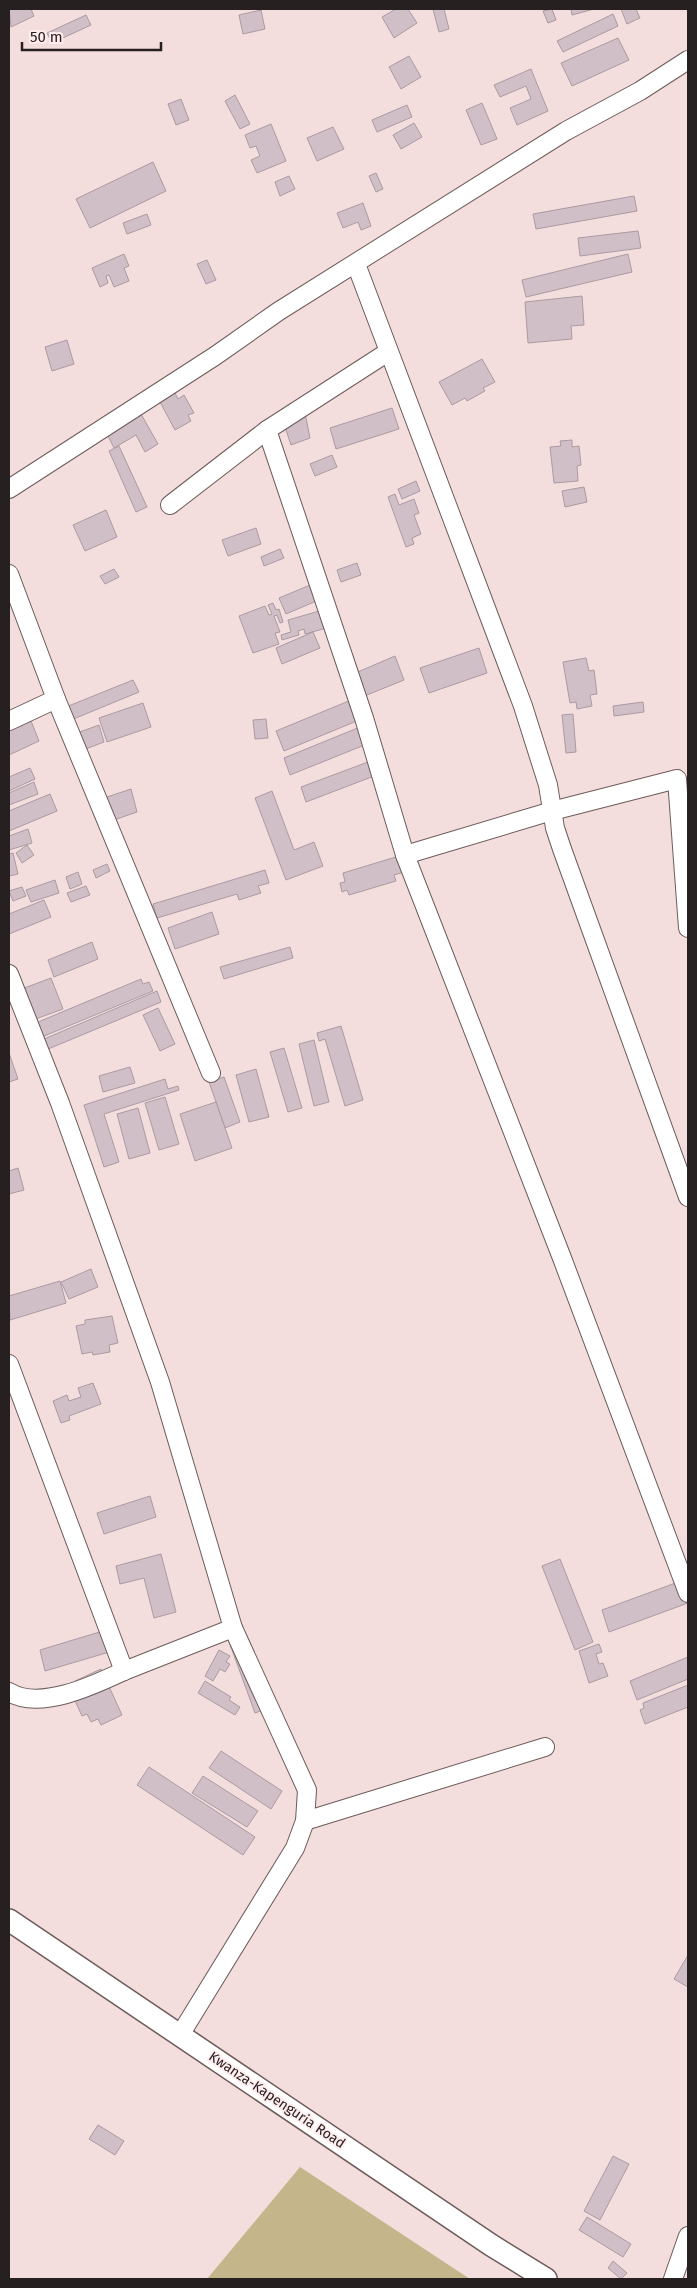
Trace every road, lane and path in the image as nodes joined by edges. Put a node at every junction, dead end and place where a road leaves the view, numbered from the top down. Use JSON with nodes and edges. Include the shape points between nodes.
{"nodes":[{"id":1,"x":688,"y":60,"type":"edge"},
{"id":2,"x":356,"y":264,"type":"junction"},
{"id":3,"x":388,"y":352,"type":"junction"},
{"id":4,"x":267,"y":430,"type":"junction"},
{"id":5,"x":9,"y":489,"type":"edge"},
{"id":6,"x":170,"y":505,"type":"dead end"},
{"id":7,"x":9,"y":574,"type":"edge"},
{"id":8,"x":56,"y":699,"type":"junction"},
{"id":9,"x":9,"y":721,"type":"edge"},
{"id":10,"x":552,"y":811,"type":"junction"},
{"id":11,"x":405,"y":855,"type":"junction"},
{"id":12,"x":688,"y":928,"type":"edge"},
{"id":13,"x":9,"y":974,"type":"edge"},
{"id":14,"x":212,"y":1073,"type":"dead end"},
{"id":15,"x":688,"y":1197,"type":"edge"},
{"id":16,"x":9,"y":1364,"type":"edge"},
{"id":17,"x":688,"y":1593,"type":"edge"},
{"id":18,"x":233,"y":1628,"type":"junction"},
{"id":19,"x":124,"y":1671,"type":"junction"},
{"id":20,"x":9,"y":1692,"type":"edge"},
{"id":21,"x":545,"y":1747,"type":"dead end"},
{"id":22,"x":305,"y":1821,"type":"junction"},
{"id":23,"x":9,"y":1920,"type":"edge"},
{"id":24,"x":180,"y":2035,"type":"junction"},
{"id":25,"x":688,"y":2236,"type":"edge"},
{"id":26,"x":546,"y":2279,"type":"edge"},
{"id":27,"x":673,"y":2279,"type":"edge"}],
"edges":[{"from":1,"to":2,"type":"street","via":[[566,131]]},
{"from":2,"to":3,"type":"street"},
{"from":2,"to":5,"type":"street"},
{"from":3,"to":4,"type":"street"},
{"from":3,"to":10,"type":"street","via":[[523,706],[548,784]]},
{"from":4,"to":6,"type":"street"},
{"from":4,"to":11,"type":"street","via":[[364,718]]},
{"from":7,"to":8,"type":"street"},
{"from":8,"to":9,"type":"street"},
{"from":8,"to":14,"type":"street"},
{"from":10,"to":11,"type":"street"},
{"from":10,"to":12,"type":"street","via":[[677,779]]},
{"from":10,"to":15,"type":"street","via":[[562,849]]},
{"from":11,"to":17,"type":"street"},
{"from":13,"to":18,"type":"street","via":[[60,1104],[160,1382]]},
{"from":16,"to":19,"type":"street"},
{"from":18,"to":19,"type":"street"},
{"from":18,"to":22,"type":"street","via":[[307,1790]]},
{"from":19,"to":20,"type":"street","via":[[73,1692],[17,1697]]},
{"from":21,"to":22,"type":"street"},
{"from":22,"to":24,"type":"street","via":[[296,1848]]},
{"from":23,"to":24,"type":"street","name":"Kwanza-Kapenguria Road"},
{"from":24,"to":26,"type":"street","name":"Kwanza-Kapenguria Road"},
{"from":25,"to":27,"type":"street"}]}
